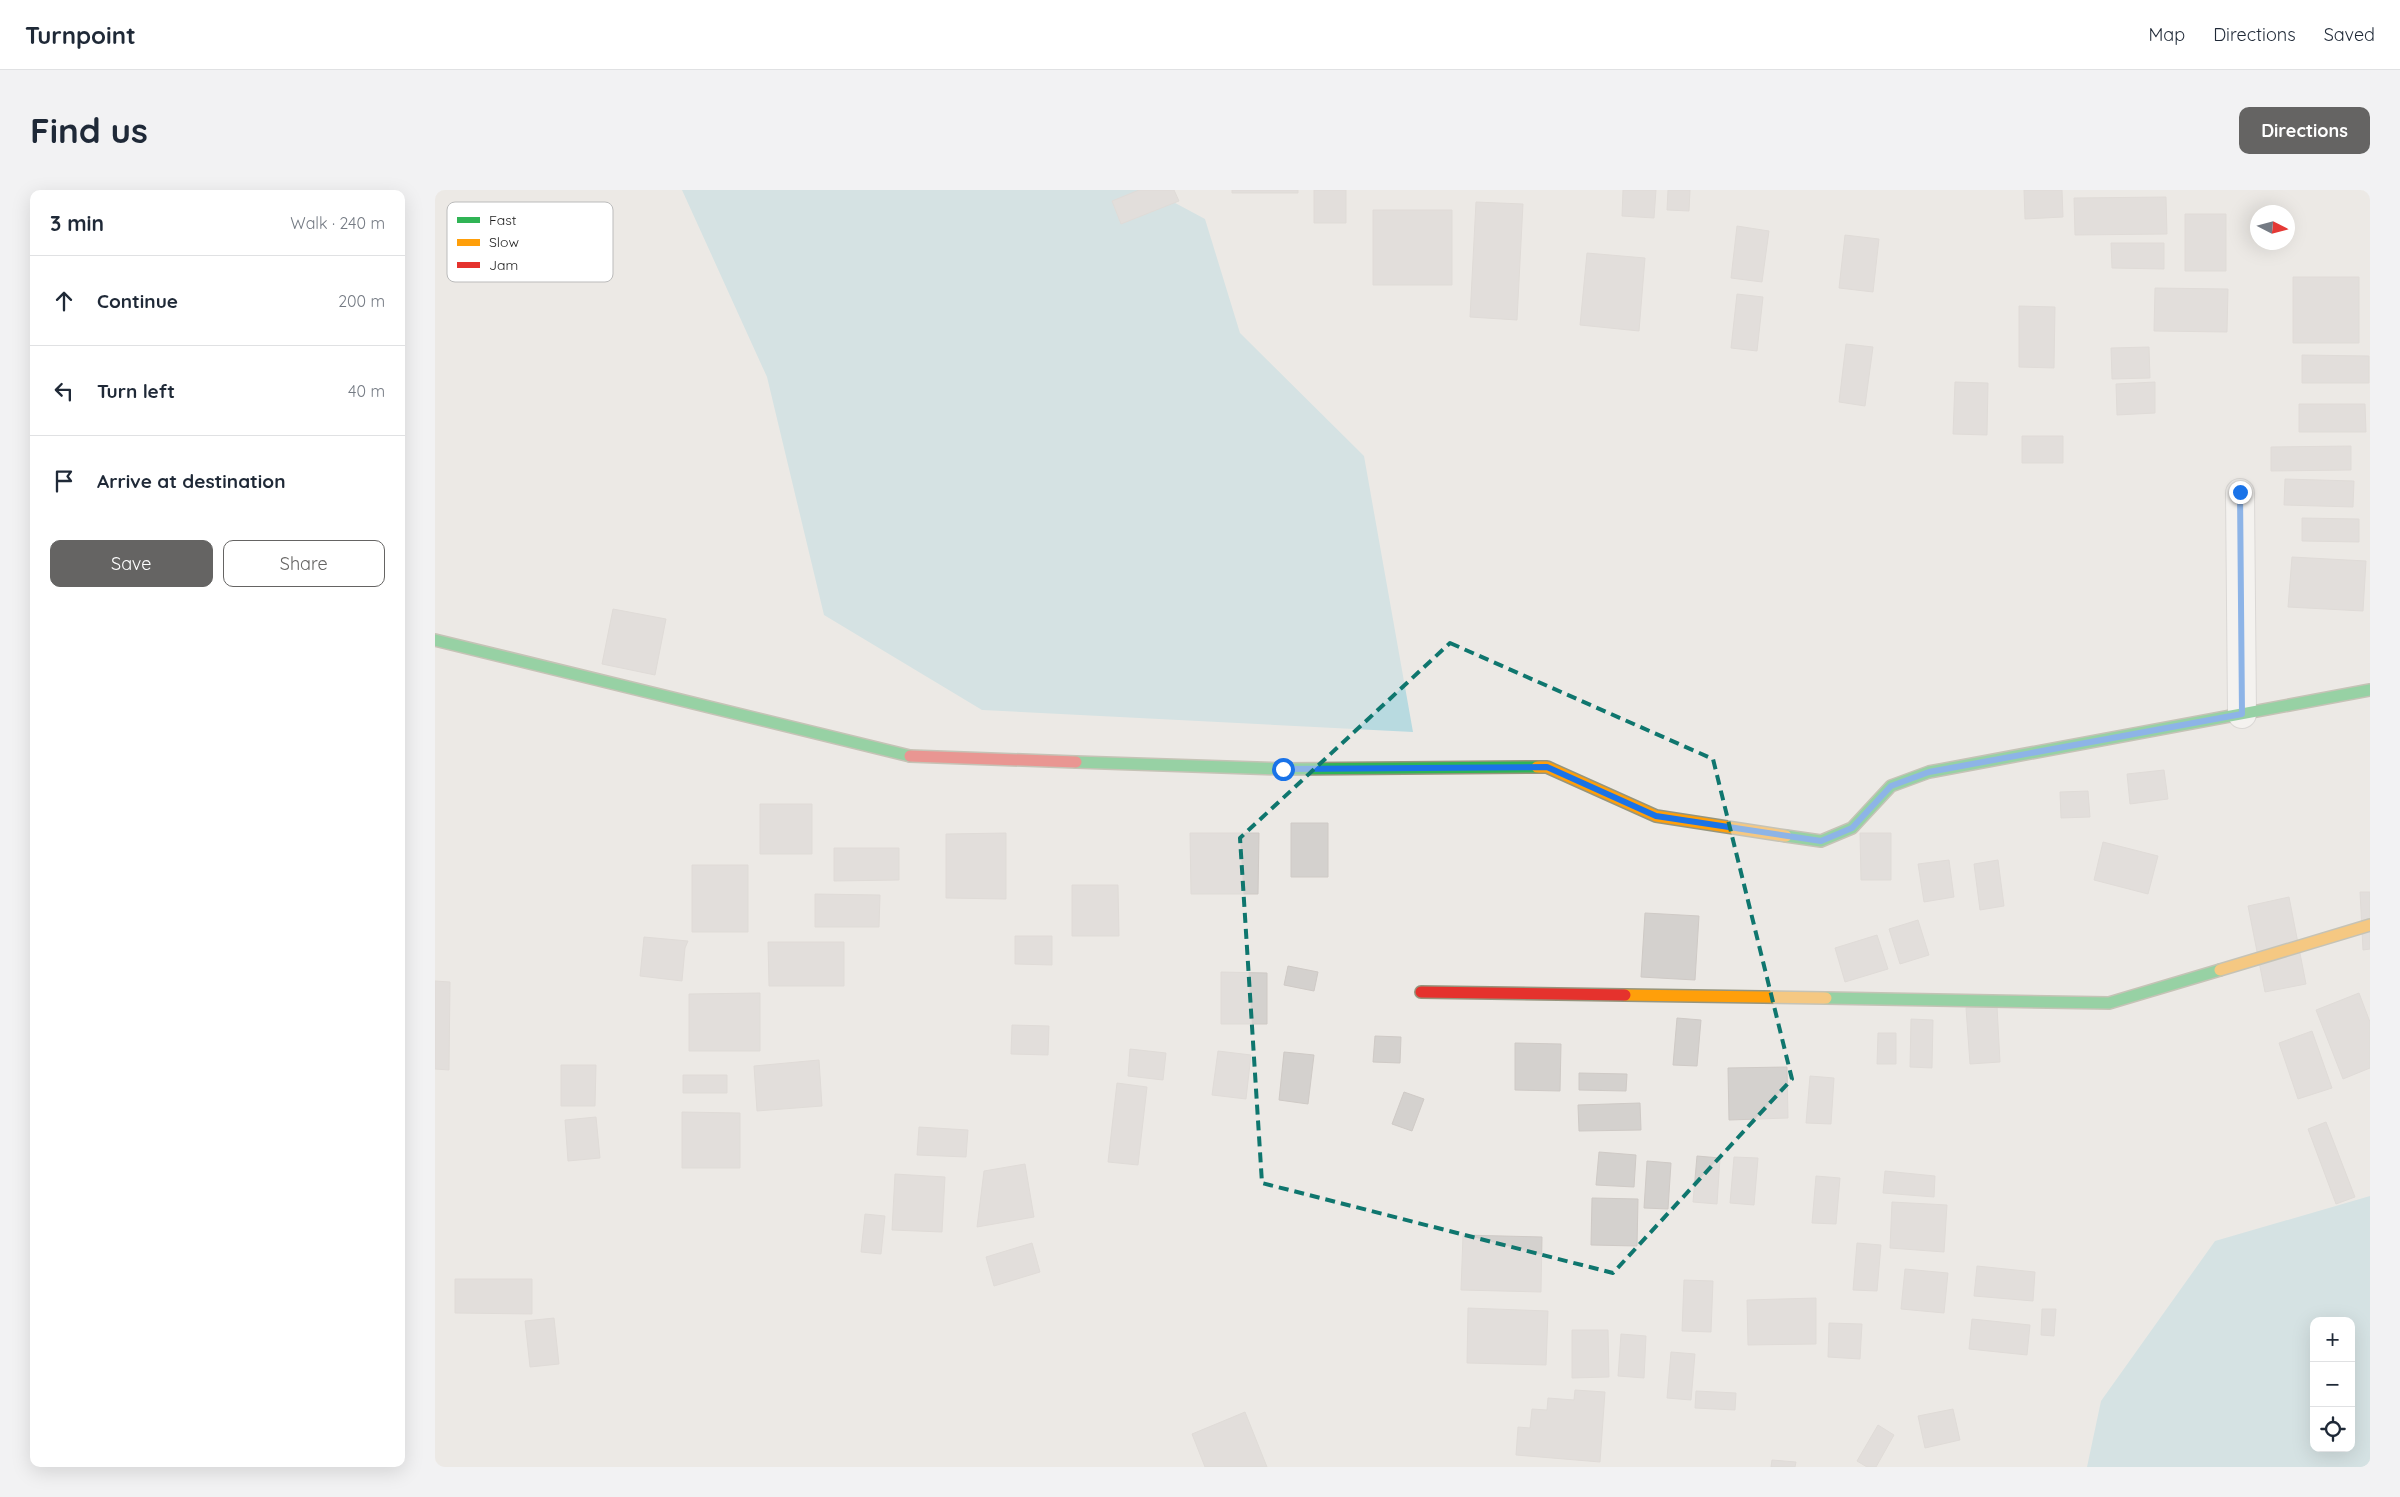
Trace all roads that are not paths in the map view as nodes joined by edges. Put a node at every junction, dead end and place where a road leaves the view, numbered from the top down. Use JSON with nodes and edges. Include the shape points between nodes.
{"nodes":[{"id":1,"x":2240,"y":492,"type":"dead end"},
{"id":2,"x":435,"y":640,"type":"edge"},
{"id":3,"x":2370,"y":690,"type":"edge"},
{"id":4,"x":2242,"y":714,"type":"junction"},
{"id":5,"x":2370,"y":925,"type":"edge"},
{"id":6,"x":1421,"y":992,"type":"dead end"}],
"edges":[{"from":1,"to":4,"type":"street"},
{"from":2,"to":4,"type":"street","via":[[906,756],[1283,769],[1547,767],[1656,816],[1821,841],[1852,828],[1891,786],[1929,772]]},
{"from":3,"to":4,"type":"street"},
{"from":5,"to":6,"type":"street","via":[[2109,1002]]}]}
